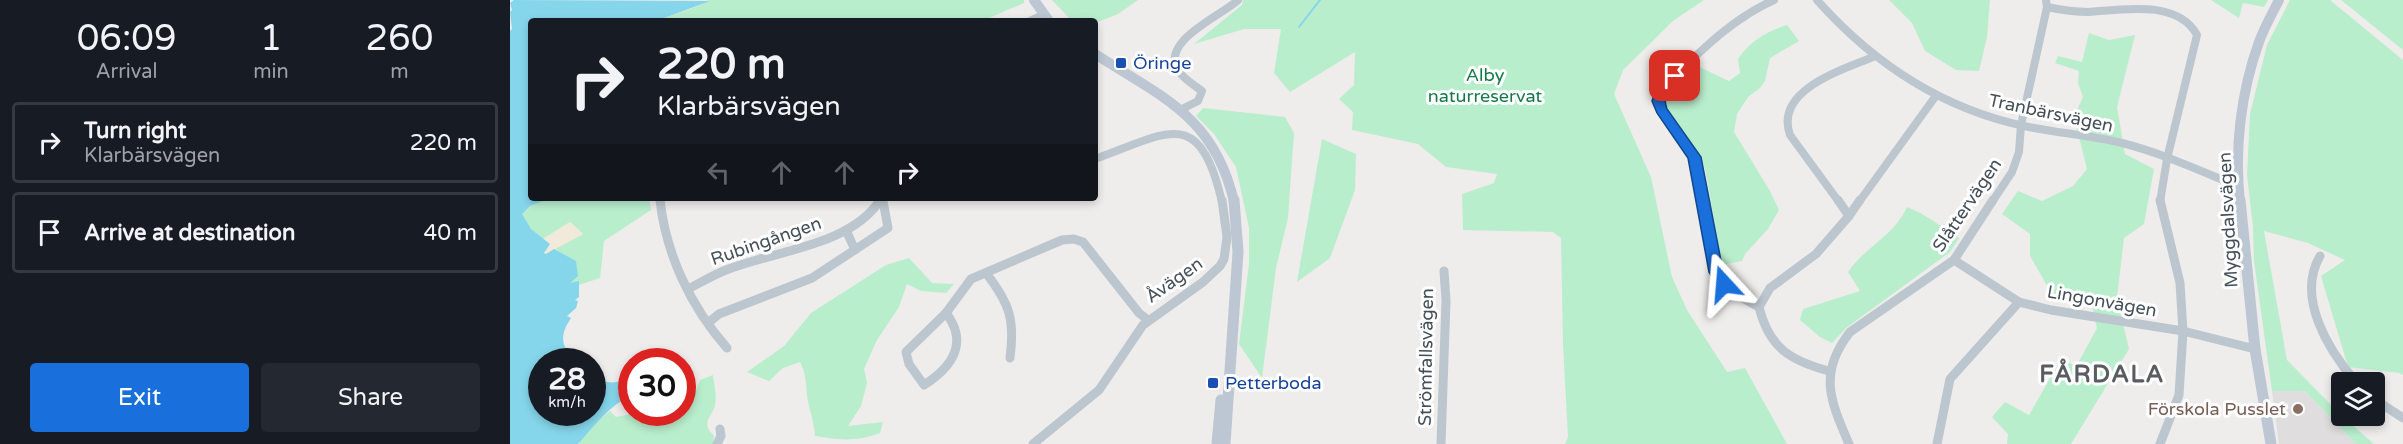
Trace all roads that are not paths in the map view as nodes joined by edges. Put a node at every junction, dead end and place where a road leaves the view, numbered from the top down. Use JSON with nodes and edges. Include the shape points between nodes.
{"nodes":[{"id":1,"x":1034,"y":0,"type":"edge"},
{"id":2,"x":1238,"y":0,"type":"edge"},
{"id":3,"x":1774,"y":0,"type":"edge"},
{"id":4,"x":1817,"y":0,"type":"edge"},
{"id":5,"x":2279,"y":0,"type":"edge"},
{"id":6,"x":2047,"y":4,"type":"edge"},
{"id":7,"x":1046,"y":18,"type":"edge"},
{"id":8,"x":1098,"y":56,"type":"edge"},
{"id":9,"x":1874,"y":57,"type":"junction"},
{"id":10,"x":1935,"y":97,"type":"junction"},
{"id":11,"x":1180,"y":110,"type":"junction"},
{"id":12,"x":2021,"y":125,"type":"junction"},
{"id":13,"x":1098,"y":158,"type":"edge"},
{"id":14,"x":2167,"y":159,"type":"junction"},
{"id":15,"x":2238,"y":186,"type":"junction"},
{"id":16,"x":661,"y":201,"type":"edge"},
{"id":17,"x":880,"y":201,"type":"edge"},
{"id":18,"x":882,"y":201,"type":"edge"},
{"id":19,"x":1849,"y":216,"type":"junction"},
{"id":20,"x":846,"y":231,"type":"junction"},
{"id":21,"x":855,"y":250,"type":"junction"},
{"id":22,"x":2320,"y":256,"type":"dead end"},
{"id":23,"x":1954,"y":260,"type":"junction"},
{"id":24,"x":1444,"y":271,"type":"dead end"},
{"id":25,"x":988,"y":273,"type":"junction"},
{"id":26,"x":688,"y":289,"type":"junction"},
{"id":27,"x":2019,"y":302,"type":"junction"},
{"id":28,"x":1759,"y":307,"type":"junction"},
{"id":29,"x":946,"y":314,"type":"junction"},
{"id":30,"x":1148,"y":320,"type":"junction"},
{"id":31,"x":708,"y":323,"type":"junction"},
{"id":32,"x":2183,"y":331,"type":"junction"},
{"id":33,"x":1232,"y":332,"type":"junction"},
{"id":34,"x":728,"y":348,"type":"dead end"},
{"id":35,"x":2255,"y":349,"type":"junction"},
{"id":36,"x":1010,"y":358,"type":"dead end"},
{"id":37,"x":1829,"y":371,"type":"junction"},
{"id":38,"x":2348,"y":372,"type":"edge"},
{"id":39,"x":2385,"y":406,"type":"edge"},
{"id":40,"x":2403,"y":418,"type":"edge"},
{"id":41,"x":720,"y":429,"type":"dead end"},
{"id":42,"x":717,"y":444,"type":"edge"},
{"id":43,"x":1033,"y":444,"type":"edge"},
{"id":44,"x":1217,"y":444,"type":"edge"},
{"id":45,"x":1225,"y":444,"type":"edge"},
{"id":46,"x":1441,"y":444,"type":"edge"},
{"id":47,"x":1849,"y":444,"type":"edge"},
{"id":48,"x":1937,"y":444,"type":"edge"},
{"id":49,"x":2160,"y":444,"type":"edge"},
{"id":50,"x":2271,"y":444,"type":"edge"}],
"edges":[{"from":1,"to":7,"type":"main road"},
{"from":2,"to":11,"type":"street","via":[[1190,34],[1175,50],[1173,60],[1178,70],[1202,91],[1198,101]]},
{"from":3,"to":28,"type":"street","via":[[1761,4],[1724,31],[1661,89],[1658,101],[1695,157],[1716,272],[1735,296]]},
{"from":4,"to":9,"type":"street","name":"Tranbärsvägen","via":[[1842,30]]},
{"from":5,"to":15,"type":"main road","name":"Myggdalsvägen","via":[[2259,42],[2241,110]]},
{"from":6,"to":12,"type":"street","name":"Slåttervägen"},
{"from":6,"to":14,"type":"street","via":[[2092,12],[2154,2],[2184,16],[2194,26],[2197,35]]},
{"from":8,"to":11,"type":"main road"},
{"from":9,"to":10,"type":"street","name":"Tranbärsvägen"},
{"from":9,"to":19,"type":"street","via":[[1813,84],[1789,110],[1786,122],[1790,135]]},
{"from":10,"to":12,"type":"street","name":"Tranbärsvägen"},
{"from":10,"to":19,"type":"street"},
{"from":11,"to":33,"type":"main road","via":[[1216,150],[1233,187],[1238,266]]},
{"from":12,"to":14,"type":"street","name":"Tranbärsvägen","via":[[2122,143]]},
{"from":12,"to":23,"type":"street","name":"Slåttervägen","via":[[2019,152],[2012,172]]},
{"from":13,"to":30,"type":"street","name":"Åvägen","via":[[1179,131],[1196,142],[1219,186],[1226,238],[1220,267]]},
{"from":14,"to":15,"type":"street","name":"Tranbärsvägen"},
{"from":14,"to":32,"type":"street","via":[[2160,199],[2180,283]]},
{"from":15,"to":35,"type":"main road","name":"Myggdalsvägen"},
{"from":16,"to":26,"type":"street","via":[[672,258]]},
{"from":17,"to":20,"type":"street","name":"Rubingången","via":[[865,219]]},
{"from":18,"to":21,"type":"street","name":"Rubingången","via":[[888,228]]},
{"from":19,"to":28,"type":"street","via":[[1816,254],[1770,288]]},
{"from":20,"to":21,"type":"street"},
{"from":20,"to":26,"type":"street","name":"Rubingången","via":[[726,270]]},
{"from":21,"to":31,"type":"street","name":"Rubingången","via":[[812,278],[718,314]]},
{"from":22,"to":38,"type":"street","via":[[2311,271],[2314,308],[2332,350]]},
{"from":23,"to":27,"type":"street","name":"Lingonvägen"},
{"from":23,"to":37,"type":"street","name":"Slåttervägen","via":[[1850,332],[1837,346]]},
{"from":24,"to":46,"type":"street","name":"Strömfallsvägen"},
{"from":25,"to":29,"type":"street","via":[[971,279]]},
{"from":25,"to":30,"type":"street","via":[[1062,240],[1074,239],[1083,242]]},
{"from":25,"to":36,"type":"street","via":[[1010,320]]},
{"from":26,"to":31,"type":"street"},
{"from":27,"to":32,"type":"street","name":"Lingonvägen"},
{"from":27,"to":48,"type":"street","via":[[1950,379]]},
{"from":28,"to":37,"type":"street","via":[[1769,335],[1787,353],[1795,360]]},
{"from":29,"to":29,"type":"street","via":[[906,352],[909,364],[924,385],[940,375],[956,350],[957,330]]},
{"from":30,"to":43,"type":"street","name":"Åvägen","via":[[1105,384]]},
{"from":31,"to":34,"type":"street"},
{"from":32,"to":35,"type":"street","name":"Lingonvägen"},
{"from":32,"to":49,"type":"street","via":[[2179,395]]},
{"from":33,"to":44,"type":"main road"},
{"from":33,"to":45,"type":"main road"},
{"from":35,"to":50,"type":"main road","name":"Myggdalsvägen"},
{"from":37,"to":47,"type":"street","name":"Slåttervägen","via":[[1832,404]]},
{"from":39,"to":40,"type":"street"},
{"from":41,"to":42,"type":"street"}]}
